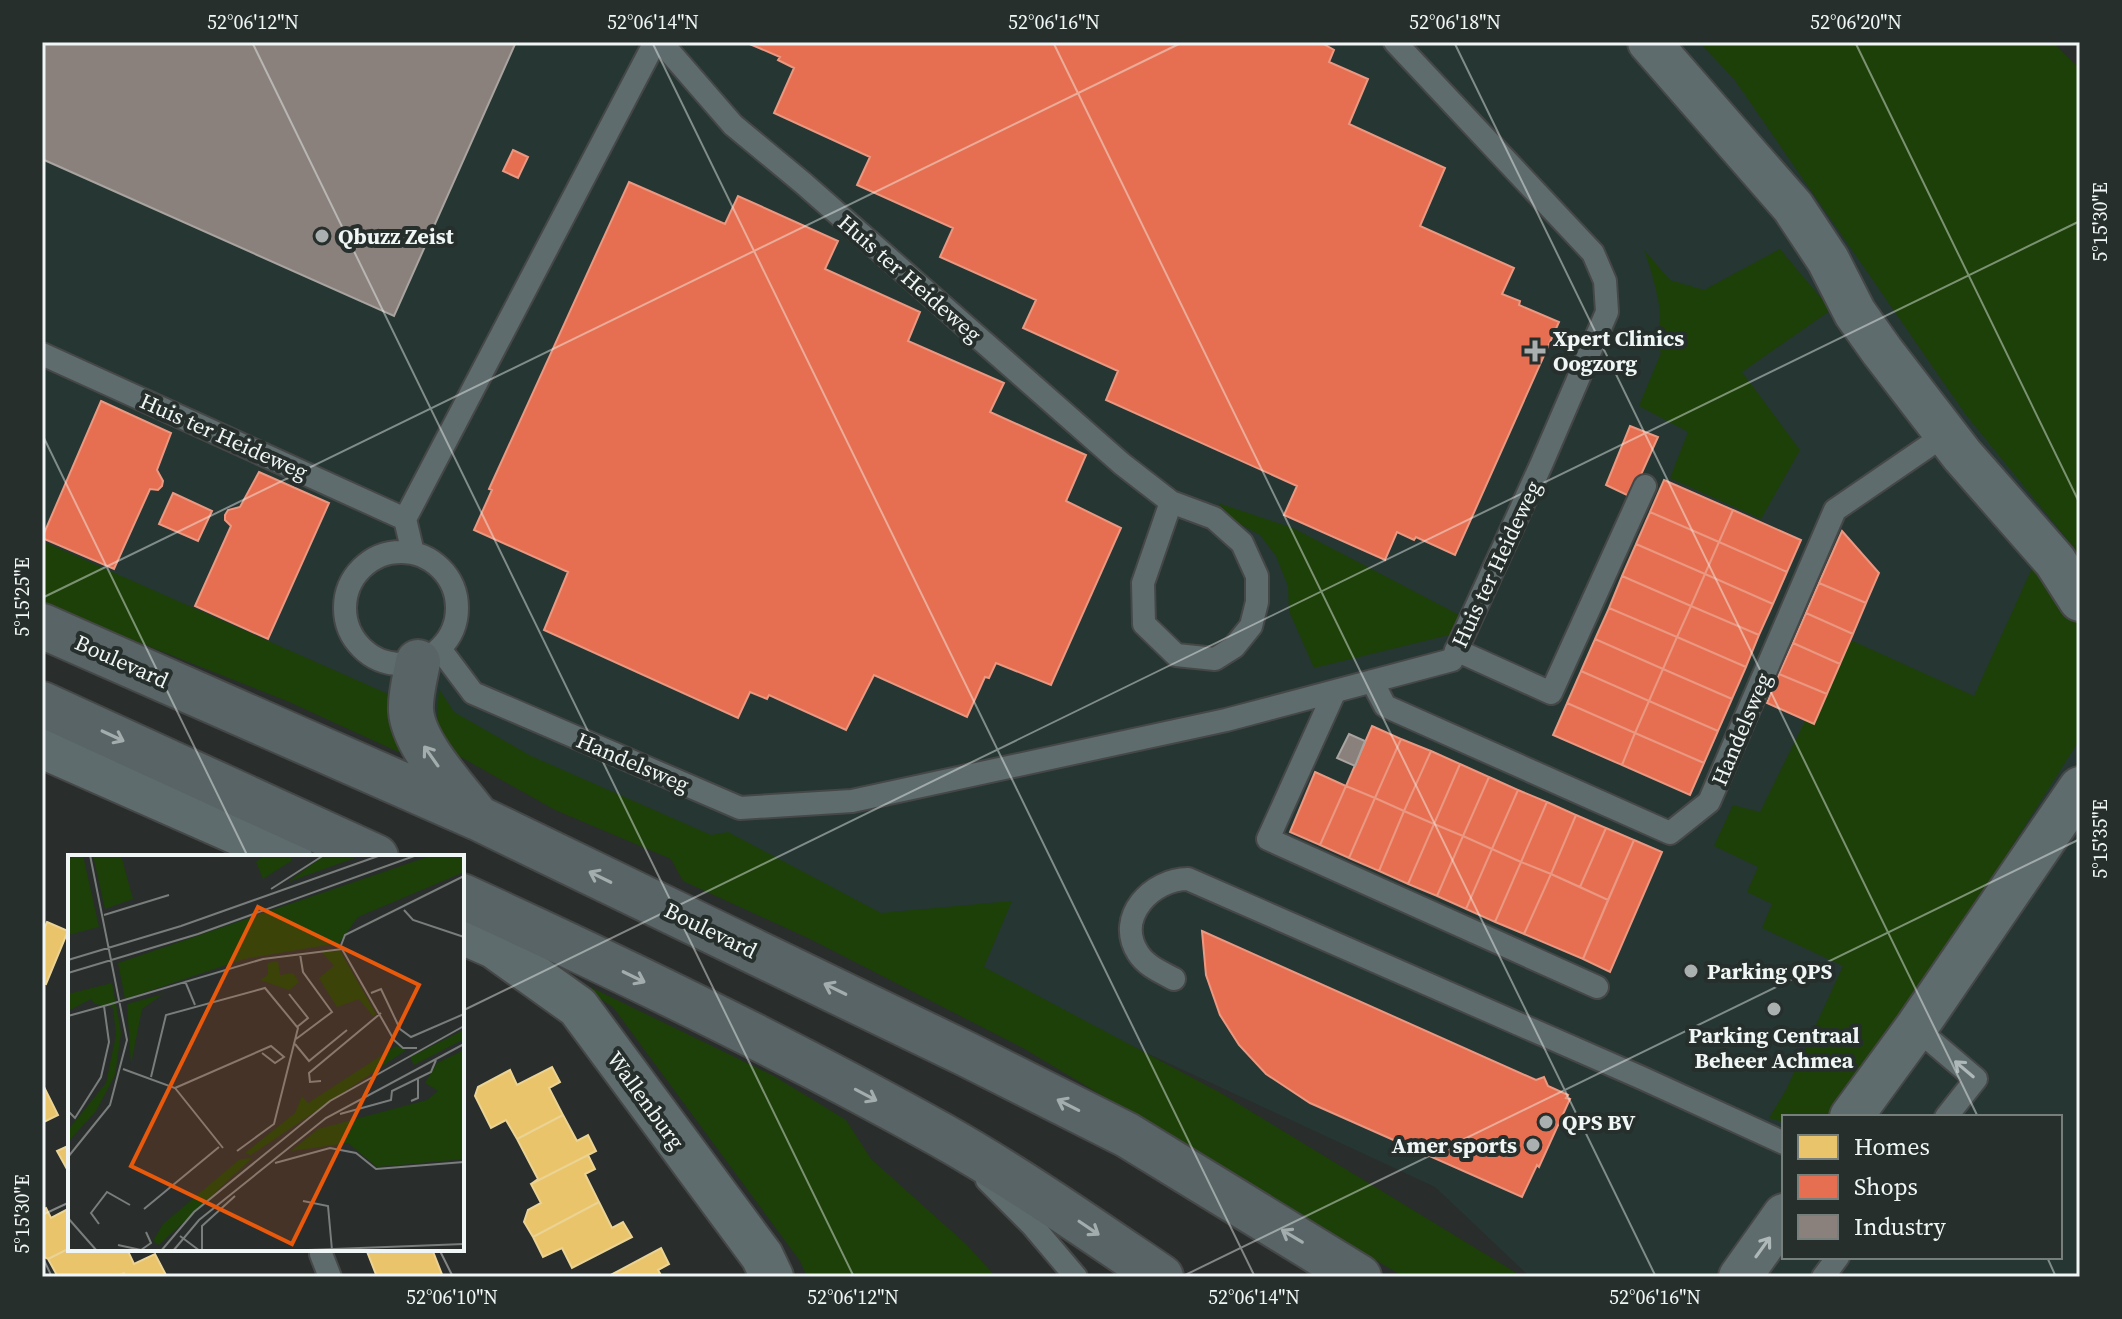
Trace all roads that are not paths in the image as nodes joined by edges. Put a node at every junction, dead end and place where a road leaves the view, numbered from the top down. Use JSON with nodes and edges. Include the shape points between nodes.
{"nodes":[{"id":1,"x":658,"y":42,"type":"edge"},
{"id":2,"x":1395,"y":42,"type":"edge"},
{"id":3,"x":1649,"y":42,"type":"edge"},
{"id":4,"x":42,"y":354,"type":"edge"},
{"id":5,"x":1946,"y":434,"type":"junction"},
{"id":6,"x":1645,"y":486,"type":"dead end"},
{"id":7,"x":1171,"y":502,"type":"junction"},
{"id":8,"x":405,"y":519,"type":"junction"},
{"id":9,"x":413,"y":553,"type":"junction"},
{"id":10,"x":2080,"y":600,"type":"edge"},
{"id":11,"x":42,"y":626,"type":"edge"},
{"id":12,"x":1456,"y":650,"type":"junction"},
{"id":13,"x":429,"y":655,"type":"junction"},
{"id":14,"x":1372,"y":681,"type":"junction"},
{"id":15,"x":1335,"y":691,"type":"junction"},
{"id":16,"x":42,"y":704,"type":"edge"},
{"id":17,"x":42,"y":747,"type":"edge"},
{"id":18,"x":2080,"y":788,"type":"edge"},
{"id":19,"x":852,"y":801,"type":"joint"},
{"id":20,"x":478,"y":818,"type":"junction"},
{"id":21,"x":286,"y":855,"type":"edge"},
{"id":22,"x":372,"y":855,"type":"edge"},
{"id":23,"x":464,"y":897,"type":"edge"},
{"id":24,"x":478,"y":940,"type":"edge"},
{"id":25,"x":1174,"y":979,"type":"dead end"},
{"id":26,"x":1597,"y":987,"type":"dead end"},
{"id":27,"x":1916,"y":1028,"type":"junction"},
{"id":28,"x":1852,"y":1115,"type":"edge"},
{"id":29,"x":1948,"y":1115,"type":"edge"},
{"id":30,"x":943,"y":1137,"type":"junction"},
{"id":31,"x":1782,"y":1142,"type":"edge"},
{"id":32,"x":1782,"y":1218,"type":"edge"},
{"id":33,"x":321,"y":1254,"type":"dead end"},
{"id":34,"x":1836,"y":1259,"type":"edge"},
{"id":35,"x":330,"y":1277,"type":"edge"},
{"id":36,"x":772,"y":1277,"type":"edge"},
{"id":37,"x":1076,"y":1277,"type":"edge"},
{"id":38,"x":1161,"y":1277,"type":"edge"},
{"id":39,"x":1359,"y":1277,"type":"edge"},
{"id":40,"x":1740,"y":1277,"type":"edge"},
{"id":41,"x":1823,"y":1277,"type":"edge"}],
"edges":[{"from":1,"to":7,"type":"lane","name":"Huis ter Heideweg","via":[[733,125]]},
{"from":1,"to":8,"type":"lane","name":"Huis ter Heideweg"},
{"from":2,"to":12,"type":"lane","name":"Huis ter Heideweg","via":[[1593,253],[1605,281],[1607,312]]},
{"from":3,"to":5,"type":"street","via":[[1793,207],[1855,313]]},
{"from":4,"to":8,"type":"lane","name":"Huis ter Heideweg"},
{"from":5,"to":10,"type":"street","via":[[2055,561]]},
{"from":5,"to":14,"type":"lane","name":"Handelsweg","via":[[1835,510],[1709,802],[1670,833],[1385,706]]},
{"from":6,"to":12,"type":"lane","via":[[1551,693]]},
{"from":7,"to":7,"type":"lane","name":"Huis ter Heideweg","via":[[1214,518],[1242,543],[1257,576],[1251,626],[1215,659],[1176,655],[1144,624],[1143,583]]},
{"from":8,"to":9,"type":"lane"},
{"from":9,"to":13,"type":"lane","via":[[442,570],[455,593],[457,618],[451,635]]},
{"from":9,"to":13,"type":"lane","via":[[394,553],[362,568],[351,584],[346,620],[353,637],[381,661],[400,664]]},
{"from":11,"to":20,"type":"main road","name":"Boulevard"},
{"from":12,"to":14,"type":"lane","name":"Huis ter Heideweg","via":[[1452,660]]},
{"from":13,"to":19,"type":"lane","name":"Handelsweg","via":[[473,693],[740,808]]},
{"from":20,"to":13,"type":"main road","one_way":true,"via":[[415,730],[412,697]]},
{"from":14,"to":15,"type":"lane","name":"Huis ter Heideweg"},
{"from":15,"to":19,"type":"lane","name":"Huis ter Heideweg","via":[[1226,720]]},
{"from":15,"to":26,"type":"lane","via":[[1268,839]]},
{"from":16,"to":22,"type":"main road","one_way":true},
{"from":17,"to":21,"type":"street"},
{"from":18,"to":27,"type":"street"},
{"from":39,"to":20,"type":"main road","name":"Boulevard","one_way":true,"via":[[1113,1128]]},
{"from":23,"to":30,"type":"main road","one_way":true,"via":[[752,1034]]},
{"from":24,"to":36,"type":"street","name":"Wallenburg","via":[[578,1007],[762,1256]]},
{"from":25,"to":31,"type":"lane","via":[[1138,953],[1132,939],[1133,911],[1154,889],[1188,879]]},
{"from":27,"to":28,"type":"street"},
{"from":29,"to":27,"type":"lane","one_way":true,"via":[[1976,1079]]},
{"from":30,"to":37,"type":"lane"},
{"from":30,"to":38,"type":"main road","one_way":true},
{"from":40,"to":32,"type":"street","one_way":true},
{"from":33,"to":35,"type":"lane"},
{"from":34,"to":41,"type":"lane"}]}
